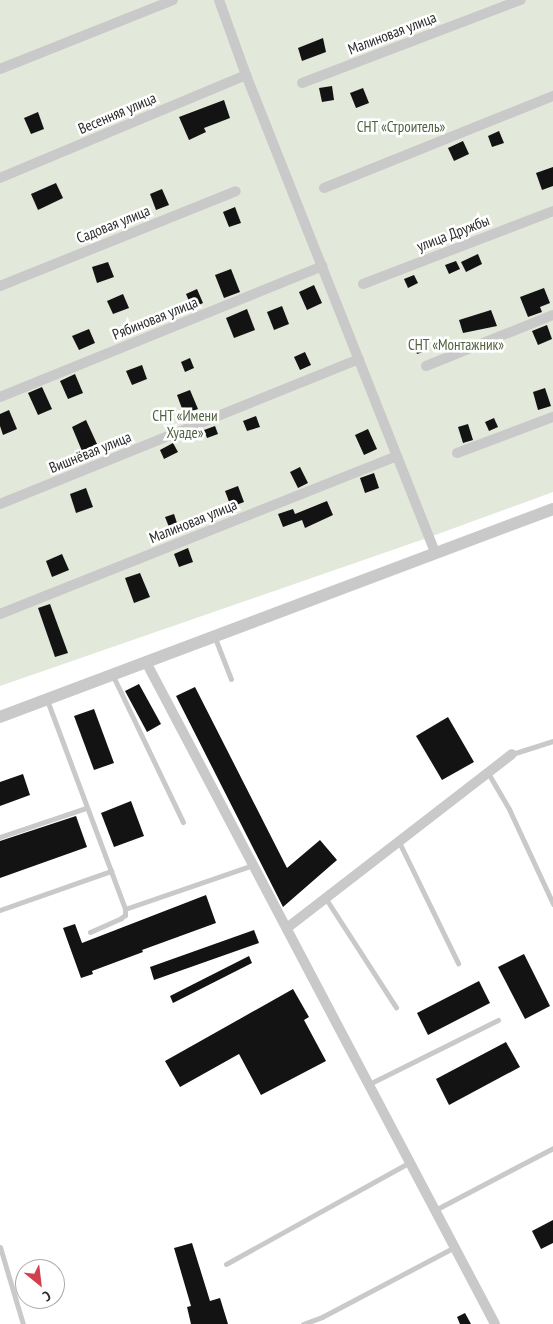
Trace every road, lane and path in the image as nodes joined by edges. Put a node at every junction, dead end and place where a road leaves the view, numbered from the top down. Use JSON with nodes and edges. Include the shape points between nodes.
{"nodes":[{"id":1,"x":173,"y":0,"type":"edge"},
{"id":2,"x":219,"y":0,"type":"edge"},
{"id":3,"x":521,"y":0,"type":"edge"},
{"id":4,"x":0,"y":68,"type":"edge"},
{"id":5,"x":246,"y":75,"type":"junction"},
{"id":6,"x":302,"y":83,"type":"dead end"},
{"id":7,"x":553,"y":96,"type":"edge"},
{"id":8,"x":0,"y":178,"type":"edge"},
{"id":9,"x":324,"y":188,"type":"dead end"},
{"id":10,"x":236,"y":191,"type":"dead end"},
{"id":11,"x":553,"y":211,"type":"edge"},
{"id":12,"x":322,"y":266,"type":"junction"},
{"id":13,"x":363,"y":284,"type":"dead end"},
{"id":14,"x":0,"y":286,"type":"edge"},
{"id":15,"x":553,"y":315,"type":"edge"},
{"id":16,"x":359,"y":359,"type":"junction"},
{"id":17,"x":426,"y":366,"type":"dead end"},
{"id":18,"x":0,"y":397,"type":"edge"},
{"id":19,"x":553,"y":417,"type":"edge"},
{"id":20,"x":457,"y":454,"type":"dead end"},
{"id":21,"x":397,"y":456,"type":"junction"},
{"id":22,"x":0,"y":504,"type":"edge"},
{"id":23,"x":553,"y":509,"type":"edge"},
{"id":24,"x":435,"y":552,"type":"junction"},
{"id":25,"x":0,"y":614,"type":"edge"},
{"id":26,"x":214,"y":636,"type":"junction"},
{"id":27,"x":146,"y":662,"type":"junction"},
{"id":28,"x":112,"y":674,"type":"junction"},
{"id":29,"x":231,"y":679,"type":"dead end"},
{"id":30,"x":47,"y":699,"type":"junction"},
{"id":31,"x":0,"y":717,"type":"edge"},
{"id":32,"x":553,"y":741,"type":"edge"},
{"id":33,"x":512,"y":754,"type":"joint"},
{"id":34,"x":488,"y":773,"type":"junction"},
{"id":35,"x":86,"y":808,"type":"junction"},
{"id":36,"x":183,"y":822,"type":"dead end"},
{"id":37,"x":0,"y":837,"type":"edge"},
{"id":38,"x":399,"y":842,"type":"junction"},
{"id":39,"x":254,"y":865,"type":"junction"},
{"id":40,"x":111,"y":872,"type":"junction"},
{"id":41,"x":326,"y":898,"type":"junction"},
{"id":42,"x":553,"y":904,"type":"edge"},
{"id":43,"x":125,"y":909,"type":"junction"},
{"id":44,"x":0,"y":910,"type":"edge"},
{"id":45,"x":287,"y":928,"type":"junction"},
{"id":46,"x":90,"y":932,"type":"dead end"},
{"id":47,"x":458,"y":963,"type":"dead end"},
{"id":48,"x":396,"y":1008,"type":"dead end"},
{"id":49,"x":498,"y":1020,"type":"dead end"},
{"id":50,"x":369,"y":1084,"type":"junction"},
{"id":51,"x":553,"y":1148,"type":"edge"},
{"id":52,"x":410,"y":1162,"type":"junction"},
{"id":53,"x":435,"y":1210,"type":"junction"},
{"id":54,"x":0,"y":1247,"type":"edge"},
{"id":55,"x":455,"y":1247,"type":"junction"},
{"id":56,"x":226,"y":1264,"type":"dead end"},
{"id":57,"x":23,"y":1324,"type":"edge"},
{"id":58,"x":303,"y":1324,"type":"edge"},
{"id":59,"x":495,"y":1324,"type":"edge"}],
"edges":[{"from":1,"to":4,"type":"street"},
{"from":2,"to":5,"type":"street"},
{"from":3,"to":6,"type":"street","name":"Малиновая улица"},
{"from":5,"to":8,"type":"street","name":"Весенняя улица"},
{"from":5,"to":12,"type":"street"},
{"from":7,"to":9,"type":"street"},
{"from":10,"to":14,"type":"street","name":"Садовая улица"},
{"from":11,"to":13,"type":"street","name":"улица Дружбы"},
{"from":12,"to":16,"type":"street"},
{"from":12,"to":18,"type":"street","name":"Рябиновая улица"},
{"from":15,"to":17,"type":"street"},
{"from":16,"to":21,"type":"street"},
{"from":16,"to":22,"type":"street","name":"Вишнёвая улица"},
{"from":19,"to":20,"type":"street"},
{"from":21,"to":24,"type":"street"},
{"from":21,"to":25,"type":"street","name":"Малиновая улица"},
{"from":23,"to":24,"type":"street"},
{"from":24,"to":26,"type":"street"},
{"from":26,"to":27,"type":"street"},
{"from":26,"to":29,"type":"lane"},
{"from":27,"to":28,"type":"street"},
{"from":27,"to":39,"type":"street"},
{"from":28,"to":30,"type":"street"},
{"from":28,"to":36,"type":"lane"},
{"from":30,"to":31,"type":"street"},
{"from":30,"to":35,"type":"lane"},
{"from":32,"to":33,"type":"lane"},
{"from":33,"to":34,"type":"street"},
{"from":34,"to":38,"type":"street"},
{"from":34,"to":42,"type":"lane","via":[[509,809]]},
{"from":35,"to":37,"type":"lane"},
{"from":35,"to":40,"type":"lane"},
{"from":38,"to":41,"type":"street"},
{"from":38,"to":47,"type":"lane"},
{"from":39,"to":43,"type":"lane"},
{"from":39,"to":45,"type":"street"},
{"from":40,"to":43,"type":"lane"},
{"from":40,"to":44,"type":"lane"},
{"from":41,"to":45,"type":"street"},
{"from":41,"to":48,"type":"lane"},
{"from":43,"to":46,"type":"lane","via":[[125,915]]},
{"from":45,"to":50,"type":"street"},
{"from":49,"to":50,"type":"lane"},
{"from":50,"to":52,"type":"street"},
{"from":51,"to":53,"type":"lane"},
{"from":52,"to":53,"type":"street"},
{"from":52,"to":56,"type":"lane"},
{"from":53,"to":55,"type":"street"},
{"from":54,"to":57,"type":"lane"},
{"from":55,"to":58,"type":"lane","via":[[322,1318]]},
{"from":55,"to":59,"type":"street"}]}
